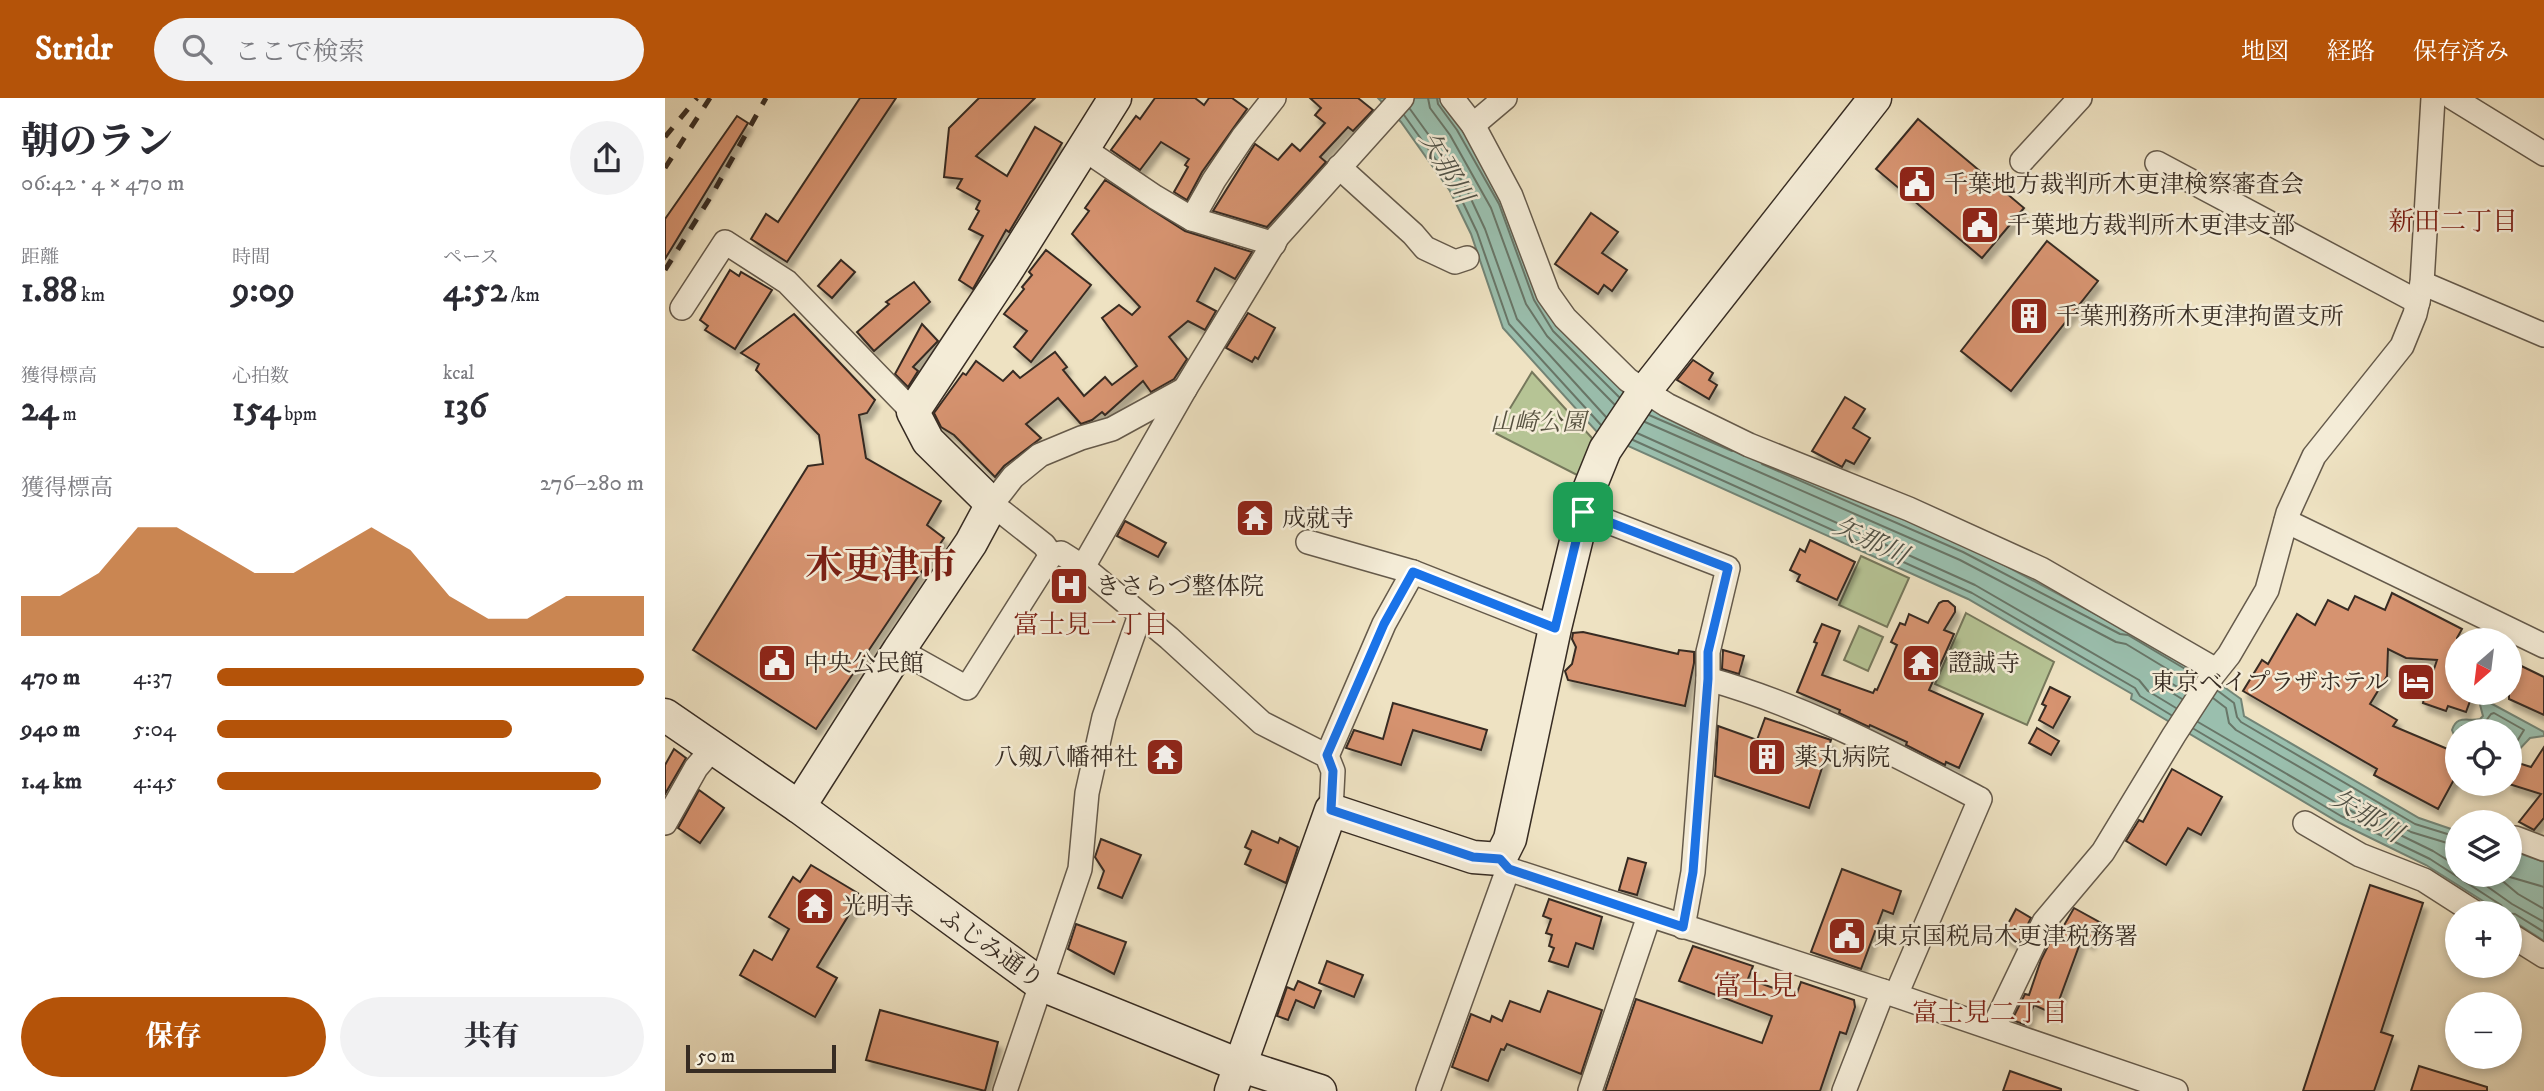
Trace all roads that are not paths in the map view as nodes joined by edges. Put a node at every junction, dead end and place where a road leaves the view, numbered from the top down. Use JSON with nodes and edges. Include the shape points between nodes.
{"nodes":[{"id":1,"x":1115,"y":98,"type":"edge"},
{"id":2,"x":1274,"y":98,"type":"edge"},
{"id":3,"x":1402,"y":98,"type":"edge"},
{"id":4,"x":1452,"y":98,"type":"edge"},
{"id":5,"x":1506,"y":98,"type":"edge"},
{"id":6,"x":1875,"y":98,"type":"edge"},
{"id":7,"x":2080,"y":98,"type":"edge"},
{"id":8,"x":2433,"y":98,"type":"edge"},
{"id":9,"x":2453,"y":98,"type":"edge"},
{"id":10,"x":1473,"y":125,"type":"junction"},
{"id":11,"x":1084,"y":149,"type":"junction"},
{"id":12,"x":2544,"y":154,"type":"edge"},
{"id":13,"x":2022,"y":161,"type":"dead end"},
{"id":14,"x":2157,"y":163,"type":"dead end"},
{"id":15,"x":1339,"y":167,"type":"junction"},
{"id":16,"x":1192,"y":219,"type":"junction"},
{"id":17,"x":1274,"y":244,"type":"junction"},
{"id":18,"x":1468,"y":258,"type":"dead end"},
{"id":19,"x":2420,"y":293,"type":"junction"},
{"id":20,"x":682,"y":307,"type":"dead end"},
{"id":21,"x":2544,"y":335,"type":"edge"},
{"id":22,"x":1185,"y":389,"type":"junction"},
{"id":23,"x":1642,"y":394,"type":"junction"},
{"id":24,"x":913,"y":412,"type":"junction"},
{"id":25,"x":992,"y":504,"type":"junction"},
{"id":26,"x":1583,"y":512,"type":"junction"},
{"id":27,"x":2286,"y":521,"type":"junction"},
{"id":28,"x":1308,"y":542,"type":"dead end"},
{"id":29,"x":1051,"y":555,"type":"junction"},
{"id":30,"x":1083,"y":567,"type":"junction"},
{"id":31,"x":1413,"y":572,"type":"junction"},
{"id":32,"x":1140,"y":615,"type":"junction"},
{"id":33,"x":1555,"y":628,"type":"junction"},
{"id":34,"x":2544,"y":646,"type":"edge"},
{"id":35,"x":899,"y":650,"type":"junction"},
{"id":36,"x":2215,"y":673,"type":"junction"},
{"id":37,"x":1708,"y":679,"type":"junction"},
{"id":38,"x":665,"y":715,"type":"edge"},
{"id":39,"x":713,"y":748,"type":"junction"},
{"id":40,"x":1327,"y":755,"type":"junction"},
{"id":41,"x":799,"y":807,"type":"junction"},
{"id":42,"x":1331,"y":810,"type":"junction"},
{"id":43,"x":665,"y":822,"type":"edge"},
{"id":44,"x":2305,"y":822,"type":"dead end"},
{"id":45,"x":2522,"y":841,"type":"edge"},
{"id":46,"x":2544,"y":849,"type":"edge"},
{"id":47,"x":1504,"y":864,"type":"junction"},
{"id":48,"x":2457,"y":901,"type":"edge"},
{"id":49,"x":1649,"y":916,"type":"junction"},
{"id":50,"x":1683,"y":927,"type":"junction"},
{"id":51,"x":2522,"y":942,"type":"edge"},
{"id":52,"x":2544,"y":956,"type":"edge"},
{"id":53,"x":1042,"y":985,"type":"junction"},
{"id":54,"x":1889,"y":993,"type":"junction"},
{"id":55,"x":1993,"y":1028,"type":"junction"},
{"id":56,"x":1235,"y":1078,"type":"edge"},
{"id":57,"x":1005,"y":1091,"type":"edge"},
{"id":58,"x":1320,"y":1091,"type":"edge"},
{"id":59,"x":1428,"y":1091,"type":"edge"},
{"id":60,"x":1590,"y":1091,"type":"edge"},
{"id":61,"x":1844,"y":1091,"type":"edge"},
{"id":62,"x":2176,"y":1091,"type":"edge"}],
"edges":[{"from":1,"to":11,"type":"street"},
{"from":2,"to":16,"type":"street","via":[[1214,180]]},
{"from":3,"to":15,"type":"street"},
{"from":4,"to":10,"type":"street"},
{"from":5,"to":10,"type":"street"},
{"from":6,"to":23,"type":"street"},
{"from":7,"to":13,"type":"street"},
{"from":8,"to":19,"type":"street"},
{"from":9,"to":12,"type":"street"},
{"from":10,"to":23,"type":"street","via":[[1511,196],[1548,295],[1565,318]]},
{"from":11,"to":16,"type":"street"},
{"from":11,"to":24,"type":"street"},
{"from":14,"to":19,"type":"street"},
{"from":15,"to":17,"type":"street"},
{"from":15,"to":18,"type":"street","via":[[1425,248],[1455,262]]},
{"from":16,"to":17,"type":"street"},
{"from":17,"to":22,"type":"street"},
{"from":19,"to":21,"type":"street"},
{"from":19,"to":27,"type":"street","via":[[2402,346],[2314,456]]},
{"from":20,"to":24,"type":"street","via":[[725,242],[787,282]]},
{"from":22,"to":25,"type":"street","via":[[1112,429],[1040,455],[1013,477]]},
{"from":22,"to":30,"type":"street"},
{"from":23,"to":26,"type":"street","via":[[1605,450]]},
{"from":23,"to":36,"type":"street","via":[[1749,445],[1999,549],[2071,585]]},
{"from":24,"to":25,"type":"street","via":[[928,441]]},
{"from":25,"to":29,"type":"street"},
{"from":25,"to":35,"type":"street"},
{"from":26,"to":33,"type":"street"},
{"from":26,"to":37,"type":"street","via":[[1728,568],[1708,652]]},
{"from":27,"to":34,"type":"street"},
{"from":27,"to":36,"type":"street","via":[[2267,590]]},
{"from":28,"to":31,"type":"street"},
{"from":29,"to":30,"type":"street","via":[[1061,553]]},
{"from":29,"to":35,"type":"street","via":[[967,688]]},
{"from":30,"to":32,"type":"street"},
{"from":31,"to":33,"type":"street"},
{"from":31,"to":40,"type":"street","via":[[1384,624]]},
{"from":32,"to":40,"type":"street","via":[[1262,723]]},
{"from":32,"to":53,"type":"street","via":[[1104,717],[1087,793],[1080,869]]},
{"from":33,"to":47,"type":"street"},
{"from":35,"to":41,"type":"street"},
{"from":36,"to":55,"type":"street","via":[[2103,852],[2044,922]]},
{"from":37,"to":50,"type":"street","via":[[1693,872]]},
{"from":37,"to":54,"type":"street","via":[[1809,713],[1980,799]]},
{"from":38,"to":39,"type":"street","name":"ふじみ通り"},
{"from":39,"to":41,"type":"street","name":"ふじみ通り"},
{"from":39,"to":43,"type":"street"},
{"from":40,"to":42,"type":"street","via":[[1333,771]]},
{"from":41,"to":53,"type":"street","name":"ふじみ通り"},
{"from":42,"to":47,"type":"street"},
{"from":42,"to":56,"type":"street"},
{"from":44,"to":48,"type":"street","via":[[2360,855],[2424,880]]},
{"from":45,"to":46,"type":"street"},
{"from":47,"to":49,"type":"street"},
{"from":47,"to":59,"type":"street"},
{"from":49,"to":50,"type":"street"},
{"from":49,"to":60,"type":"street"},
{"from":50,"to":54,"type":"street"},
{"from":51,"to":52,"type":"street"},
{"from":53,"to":56,"type":"street","name":"ふじみ通り"},
{"from":53,"to":57,"type":"street"},
{"from":54,"to":55,"type":"street"},
{"from":54,"to":61,"type":"street"},
{"from":55,"to":62,"type":"street"},
{"from":56,"to":58,"type":"street","name":"ふじみ通り"}]}
